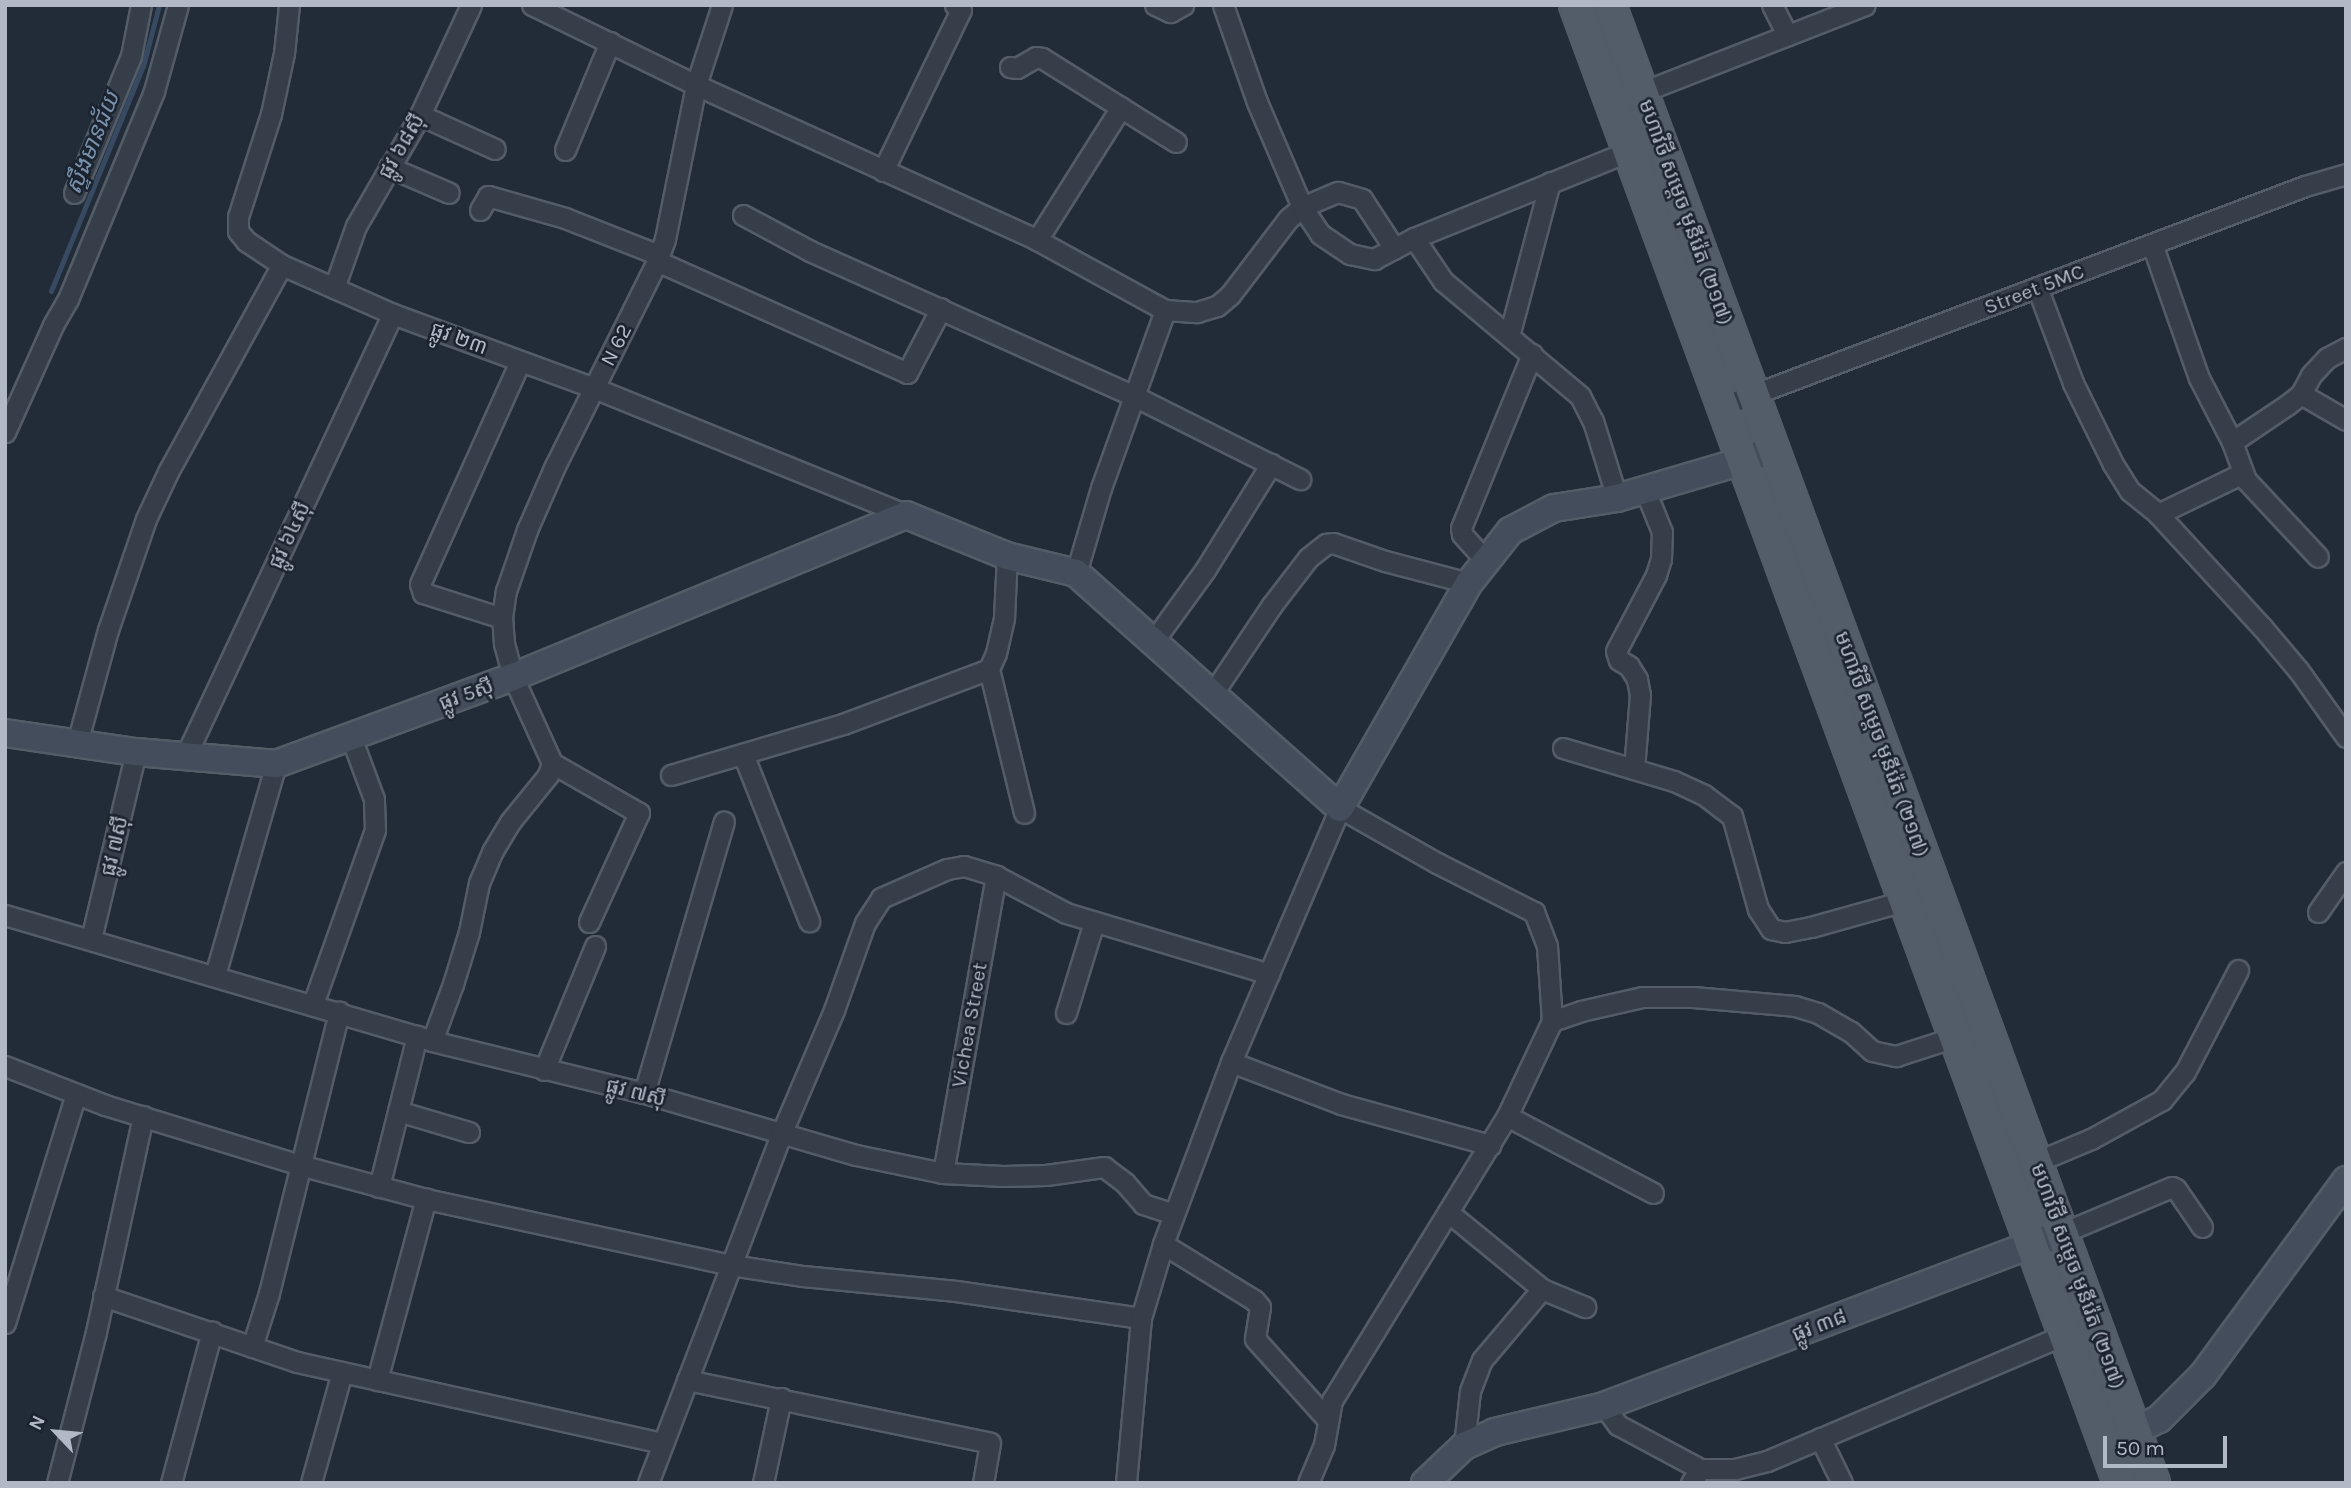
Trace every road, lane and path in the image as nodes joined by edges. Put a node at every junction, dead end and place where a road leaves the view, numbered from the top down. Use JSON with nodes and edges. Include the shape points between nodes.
{"nodes":[{"id":1,"x":141,"y":5,"type":"edge"},
{"id":2,"x":178,"y":5,"type":"edge"},
{"id":3,"x":289,"y":5,"type":"edge"},
{"id":4,"x":471,"y":5,"type":"edge"},
{"id":5,"x":532,"y":5,"type":"edge"},
{"id":6,"x":722,"y":5,"type":"edge"},
{"id":7,"x":955,"y":5,"type":"edge"},
{"id":8,"x":1155,"y":5,"type":"edge"},
{"id":9,"x":1183,"y":5,"type":"edge"},
{"id":10,"x":1223,"y":5,"type":"edge"},
{"id":11,"x":1575,"y":5,"type":"edge"},
{"id":12,"x":1610,"y":5,"type":"edge"},
{"id":13,"x":1772,"y":5,"type":"edge"},
{"id":14,"x":1865,"y":5,"type":"edge"},
{"id":15,"x":1787,"y":35,"type":"junction"},
{"id":16,"x":610,"y":42,"type":"junction"},
{"id":17,"x":147,"y":54,"type":"junction"},
{"id":18,"x":1010,"y":67,"type":"dead end"},
{"id":19,"x":695,"y":85,"type":"junction"},
{"id":20,"x":1642,"y":92,"type":"junction"},
{"id":21,"x":1121,"y":107,"type":"junction"},
{"id":22,"x":420,"y":115,"type":"junction"},
{"id":23,"x":1176,"y":142,"type":"dead end"},
{"id":24,"x":495,"y":149,"type":"dead end"},
{"id":25,"x":565,"y":150,"type":"dead end"},
{"id":26,"x":1629,"y":151,"type":"junction"},
{"id":27,"x":389,"y":167,"type":"junction"},
{"id":28,"x":883,"y":170,"type":"junction"},
{"id":29,"x":2346,"y":174,"type":"edge"},
{"id":30,"x":1550,"y":182,"type":"junction"},
{"id":31,"x":74,"y":193,"type":"dead end"},
{"id":32,"x":449,"y":193,"type":"dead end"},
{"id":33,"x":1302,"y":207,"type":"junction"},
{"id":34,"x":480,"y":210,"type":"dead end"},
{"id":35,"x":743,"y":215,"type":"dead end"},
{"id":36,"x":1415,"y":238,"type":"junction"},
{"id":37,"x":1037,"y":240,"type":"junction"},
{"id":38,"x":2152,"y":244,"type":"junction"},
{"id":39,"x":1394,"y":248,"type":"junction"},
{"id":40,"x":658,"y":258,"type":"junction"},
{"id":41,"x":282,"y":265,"type":"junction"},
{"id":42,"x":334,"y":288,"type":"junction"},
{"id":43,"x":2037,"y":288,"type":"junction"},
{"id":44,"x":941,"y":307,"type":"junction"},
{"id":45,"x":1165,"y":310,"type":"junction"},
{"id":46,"x":393,"y":314,"type":"junction"},
{"id":47,"x":1509,"y":336,"type":"junction"},
{"id":48,"x":2346,"y":348,"type":"edge"},
{"id":49,"x":1532,"y":354,"type":"junction"},
{"id":50,"x":520,"y":361,"type":"junction"},
{"id":51,"x":594,"y":388,"type":"junction"},
{"id":52,"x":2301,"y":394,"type":"junction"},
{"id":53,"x":1754,"y":395,"type":"junction"},
{"id":54,"x":1135,"y":396,"type":"junction"},
{"id":55,"x":1723,"y":406,"type":"junction"},
{"id":56,"x":2346,"y":420,"type":"edge"},
{"id":57,"x":5,"y":432,"type":"edge"},
{"id":58,"x":2231,"y":442,"type":"junction"},
{"id":59,"x":1773,"y":449,"type":"junction"},
{"id":60,"x":1743,"y":461,"type":"junction"},
{"id":61,"x":1271,"y":464,"type":"junction"},
{"id":62,"x":2243,"y":473,"type":"junction"},
{"id":63,"x":1300,"y":479,"type":"dead end"},
{"id":64,"x":1646,"y":490,"type":"junction"},
{"id":65,"x":1617,"y":498,"type":"junction"},
{"id":66,"x":2158,"y":514,"type":"junction"},
{"id":67,"x":906,"y":515,"type":"junction"},
{"id":68,"x":1007,"y":556,"type":"junction"},
{"id":69,"x":2318,"y":558,"type":"dead end"},
{"id":70,"x":1486,"y":561,"type":"junction"},
{"id":71,"x":1076,"y":573,"type":"junction"},
{"id":72,"x":1469,"y":583,"type":"junction"},
{"id":73,"x":502,"y":618,"type":"junction"},
{"id":74,"x":1152,"y":643,"type":"junction"},
{"id":75,"x":989,"y":669,"type":"junction"},
{"id":76,"x":513,"y":677,"type":"junction"},
{"id":77,"x":1211,"y":696,"type":"junction"},
{"id":78,"x":5,"y":733,"type":"edge"},
{"id":79,"x":351,"y":737,"type":"junction"},
{"id":80,"x":2346,"y":737,"type":"edge"},
{"id":81,"x":77,"y":743,"type":"junction"},
{"id":82,"x":1563,"y":748,"type":"dead end"},
{"id":83,"x":136,"y":752,"type":"junction"},
{"id":84,"x":743,"y":754,"type":"junction"},
{"id":85,"x":186,"y":755,"type":"junction"},
{"id":86,"x":552,"y":763,"type":"junction"},
{"id":87,"x":276,"y":764,"type":"junction"},
{"id":88,"x":1634,"y":769,"type":"junction"},
{"id":89,"x":671,"y":775,"type":"dead end"},
{"id":90,"x":1340,"y":808,"type":"junction"},
{"id":91,"x":1024,"y":813,"type":"dead end"},
{"id":92,"x":724,"y":822,"type":"dead end"},
{"id":93,"x":2346,"y":872,"type":"edge"},
{"id":94,"x":996,"y":876,"type":"junction"},
{"id":95,"x":1904,"y":901,"type":"junction"},
{"id":96,"x":2318,"y":912,"type":"dead end"},
{"id":97,"x":5,"y":915,"type":"edge"},
{"id":98,"x":809,"y":921,"type":"dead end"},
{"id":99,"x":589,"y":922,"type":"dead end"},
{"id":100,"x":1094,"y":922,"type":"junction"},
{"id":101,"x":91,"y":939,"type":"junction"},
{"id":102,"x":595,"y":946,"type":"dead end"},
{"id":103,"x":2238,"y":970,"type":"dead end"},
{"id":104,"x":1269,"y":974,"type":"junction"},
{"id":105,"x":215,"y":975,"type":"junction"},
{"id":106,"x":313,"y":1004,"type":"junction"},
{"id":107,"x":340,"y":1012,"type":"junction"},
{"id":108,"x":1066,"y":1013,"type":"dead end"},
{"id":109,"x":1552,"y":1021,"type":"junction"},
{"id":110,"x":1955,"y":1037,"type":"junction"},
{"id":111,"x":424,"y":1038,"type":"junction"},
{"id":112,"x":1231,"y":1062,"type":"junction"},
{"id":113,"x":5,"y":1066,"type":"edge"},
{"id":114,"x":544,"y":1070,"type":"junction"},
{"id":115,"x":644,"y":1093,"type":"junction"},
{"id":116,"x":76,"y":1094,"type":"junction"},
{"id":117,"x":398,"y":1111,"type":"junction"},
{"id":118,"x":143,"y":1116,"type":"junction"},
{"id":119,"x":1507,"y":1116,"type":"junction"},
{"id":120,"x":469,"y":1132,"type":"dead end"},
{"id":121,"x":782,"y":1132,"type":"junction"},
{"id":122,"x":1490,"y":1145,"type":"junction"},
{"id":123,"x":2036,"y":1162,"type":"junction"},
{"id":124,"x":300,"y":1165,"type":"junction"},
{"id":125,"x":943,"y":1173,"type":"junction"},
{"id":126,"x":379,"y":1187,"type":"junction"},
{"id":127,"x":2344,"y":1187,"type":"edge"},
{"id":128,"x":1653,"y":1192,"type":"dead end"},
{"id":129,"x":426,"y":1199,"type":"junction"},
{"id":130,"x":1448,"y":1212,"type":"junction"},
{"id":131,"x":1174,"y":1214,"type":"junction"},
{"id":132,"x":2202,"y":1227,"type":"dead end"},
{"id":133,"x":2062,"y":1233,"type":"junction"},
{"id":134,"x":1163,"y":1244,"type":"junction"},
{"id":135,"x":2031,"y":1245,"type":"junction"},
{"id":136,"x":731,"y":1265,"type":"junction"},
{"id":137,"x":11,"y":1279,"type":"edge"},
{"id":138,"x":1542,"y":1289,"type":"junction"},
{"id":139,"x":103,"y":1296,"type":"junction"},
{"id":140,"x":1585,"y":1307,"type":"dead end"},
{"id":141,"x":1141,"y":1318,"type":"junction"},
{"id":142,"x":5,"y":1323,"type":"edge"},
{"id":143,"x":212,"y":1331,"type":"junction"},
{"id":144,"x":2064,"y":1335,"type":"junction"},
{"id":145,"x":252,"y":1347,"type":"junction"},
{"id":146,"x":342,"y":1373,"type":"junction"},
{"id":147,"x":377,"y":1380,"type":"junction"},
{"id":148,"x":687,"y":1380,"type":"junction"},
{"id":149,"x":781,"y":1398,"type":"junction"},
{"id":150,"x":1604,"y":1406,"type":"junction"},
{"id":151,"x":1328,"y":1420,"type":"junction"},
{"id":152,"x":2135,"y":1431,"type":"junction"},
{"id":153,"x":1820,"y":1438,"type":"junction"},
{"id":154,"x":663,"y":1443,"type":"junction"},
{"id":155,"x":1464,"y":1446,"type":"junction"},
{"id":156,"x":1695,"y":1476,"type":"edge"},
{"id":157,"x":57,"y":1483,"type":"edge"},
{"id":158,"x":171,"y":1483,"type":"edge"},
{"id":159,"x":311,"y":1483,"type":"edge"},
{"id":160,"x":648,"y":1483,"type":"edge"},
{"id":161,"x":763,"y":1483,"type":"edge"},
{"id":162,"x":983,"y":1483,"type":"edge"},
{"id":163,"x":1126,"y":1483,"type":"edge"},
{"id":164,"x":1308,"y":1483,"type":"edge"},
{"id":165,"x":1425,"y":1483,"type":"edge"},
{"id":166,"x":1842,"y":1483,"type":"edge"},
{"id":167,"x":2119,"y":1483,"type":"edge"},
{"id":168,"x":2154,"y":1483,"type":"edge"}],
"edges":[{"from":1,"to":17,"type":"street"},
{"from":2,"to":17,"type":"street"},
{"from":3,"to":41,"type":"street","name":"ផ្លូវ ២៣","via":[[271,114],[238,217],[238,232],[246,241]]},
{"from":4,"to":22,"type":"street","name":"ផ្លូវ ៦៨ស៊ី"},
{"from":5,"to":16,"type":"street"},
{"from":6,"to":19,"type":"street","name":"N 62"},
{"from":7,"to":28,"type":"street","via":[[961,10]]},
{"from":8,"to":9,"type":"street","via":[[1170,12]]},
{"from":10,"to":33,"type":"street","via":[[1257,102]]},
{"from":11,"to":26,"type":"main road","name":"មហាវិថី សម្តេច មុនីរ៉េត (២១៧)"},
{"from":12,"to":20,"type":"main road","name":"មហាវិថី សម្តេច មុនីរ៉េត (២១៧)"},
{"from":13,"to":15,"type":"street"},
{"from":14,"to":15,"type":"street"},
{"from":15,"to":20,"type":"street"},
{"from":16,"to":19,"type":"street"},
{"from":16,"to":25,"type":"street"},
{"from":17,"to":31,"type":"street"},
{"from":17,"to":57,"type":"street","via":[[154,91],[68,299]]},
{"from":18,"to":21,"type":"street","via":[[1042,58]]},
{"from":19,"to":28,"type":"street"},
{"from":19,"to":40,"type":"street","name":"N 62"},
{"from":20,"to":53,"type":"main road","name":"មហាវិថី សម្តេច មុនីរ៉េត (២១៧)"},
{"from":21,"to":23,"type":"street"},
{"from":21,"to":37,"type":"street"},
{"from":22,"to":24,"type":"street"},
{"from":22,"to":27,"type":"street","name":"ផ្លូវ ៦៨ស៊ី"},
{"from":26,"to":30,"type":"street"},
{"from":26,"to":55,"type":"main road","name":"មហាវិថី សម្តេច មុនីរ៉េត (២១៧)"},
{"from":27,"to":32,"type":"street"},
{"from":27,"to":42,"type":"street","name":"ផ្លូវ ៦៨ស៊ី","via":[[356,226]]},
{"from":28,"to":37,"type":"street"},
{"from":29,"to":38,"type":"street","name":"Street 5MC"},
{"from":30,"to":36,"type":"street"},
{"from":30,"to":47,"type":"street"},
{"from":33,"to":39,"type":"street","via":[[1320,234],[1350,254],[1374,259]]},
{"from":33,"to":39,"type":"street","via":[[1338,192],[1349,193],[1362,199]]},
{"from":33,"to":45,"type":"street","via":[[1217,306],[1197,312]]},
{"from":34,"to":40,"type":"street","via":[[488,196],[565,218]]},
{"from":35,"to":44,"type":"street","via":[[810,251]]},
{"from":36,"to":39,"type":"street"},
{"from":36,"to":47,"type":"street","via":[[1443,281]]},
{"from":37,"to":45,"type":"street"},
{"from":38,"to":43,"type":"street","name":"Street 5MC"},
{"from":38,"to":58,"type":"street","via":[[2199,378]]},
{"from":40,"to":44,"type":"street","via":[[907,373]]},
{"from":40,"to":51,"type":"street","name":"N 62"},
{"from":41,"to":42,"type":"street","name":"ផ្លូវ ២៣"},
{"from":41,"to":81,"type":"street","via":[[167,472],[146,519],[108,630]]},
{"from":42,"to":46,"type":"street","name":"ផ្លូវ ២៣"},
{"from":43,"to":53,"type":"street","name":"Street 5MC"},
{"from":43,"to":66,"type":"street","via":[[2073,383],[2113,464],[2130,491]]},
{"from":44,"to":54,"type":"street"},
{"from":45,"to":54,"type":"street"},
{"from":46,"to":50,"type":"street","name":"ផ្លូវ ២៣"},
{"from":46,"to":85,"type":"street","name":"ផ្លូវ ៦៤ស៊ី"},
{"from":47,"to":49,"type":"street"},
{"from":48,"to":52,"type":"street","via":[[2327,358]]},
{"from":49,"to":65,"type":"street","via":[[1580,396],[1593,421]]},
{"from":49,"to":70,"type":"street","via":[[1461,528]]},
{"from":50,"to":51,"type":"street","name":"ផ្លូវ ២៣"},
{"from":50,"to":73,"type":"street","via":[[420,584],[423,593]]},
{"from":51,"to":67,"type":"street","name":"ផ្លូវ ២៣"},
{"from":51,"to":73,"type":"street","name":"N 62","via":[[527,530],[506,591]]},
{"from":52,"to":56,"type":"street"},
{"from":52,"to":58,"type":"street"},
{"from":53,"to":55,"type":"street","name":"Street 5MC"},
{"from":53,"to":59,"type":"main road","name":"មហាវិថី សម្តេច មុនីរ៉េត (២១៧)"},
{"from":54,"to":61,"type":"street"},
{"from":54,"to":71,"type":"street"},
{"from":55,"to":60,"type":"main road","name":"មហាវិថី សម្តេច មុនីរ៉េត (២១៧)"},
{"from":58,"to":62,"type":"street"},
{"from":59,"to":60,"type":"street"},
{"from":59,"to":123,"type":"main road","name":"មហាវិថី សម្តេច មុនីរ៉េត (២១៧)"},
{"from":60,"to":64,"type":"street"},
{"from":60,"to":95,"type":"main road","name":"មហាវិថី សម្តេច មុនីរ៉េត (២១៧)"},
{"from":61,"to":63,"type":"street"},
{"from":61,"to":74,"type":"street","via":[[1205,570]]},
{"from":62,"to":66,"type":"street"},
{"from":62,"to":69,"type":"street","via":[[2261,500]]},
{"from":64,"to":65,"type":"street"},
{"from":64,"to":88,"type":"street","via":[[1662,532],[1661,559],[1616,651],[1637,679],[1640,695]]},
{"from":65,"to":70,"type":"street","via":[[1554,508],[1510,531]]},
{"from":66,"to":80,"type":"street","via":[[2270,636]]},
{"from":67,"to":68,"type":"street"},
{"from":67,"to":76,"type":"street","name":"ផ្លូវ 5ស៊ី"},
{"from":68,"to":71,"type":"street"},
{"from":68,"to":75,"type":"street","via":[[1004,617]]},
{"from":70,"to":72,"type":"street"},
{"from":71,"to":74,"type":"street"},
{"from":72,"to":77,"type":"street","via":[[1326,544],[1308,558],[1279,596]]},
{"from":72,"to":90,"type":"street"},
{"from":73,"to":76,"type":"street","name":"N 62"},
{"from":74,"to":77,"type":"street"},
{"from":75,"to":84,"type":"street","via":[[843,724]]},
{"from":75,"to":91,"type":"street"},
{"from":76,"to":79,"type":"street","name":"ផ្លូវ 5ស៊ី"},
{"from":76,"to":86,"type":"street","name":"N 62"},
{"from":77,"to":90,"type":"street"},
{"from":78,"to":81,"type":"street","name":"ផ្លូវ 5ស៊ី"},
{"from":79,"to":87,"type":"street","name":"ផ្លូវ 5ស៊ី"},
{"from":79,"to":106,"type":"street","via":[[374,799],[375,830]]},
{"from":81,"to":83,"type":"street","name":"ផ្លូវ 5ស៊ី"},
{"from":82,"to":88,"type":"street"},
{"from":83,"to":85,"type":"street","name":"ផ្លូវ 5ស៊ី"},
{"from":83,"to":101,"type":"street","name":"ផ្លូវ ៧ស៊ី"},
{"from":84,"to":89,"type":"street"},
{"from":84,"to":98,"type":"street"},
{"from":85,"to":87,"type":"street","name":"ផ្លូវ 5ស៊ី"},
{"from":86,"to":99,"type":"street","via":[[639,813]]},
{"from":86,"to":111,"type":"street","via":[[492,852],[479,883],[453,984]]},
{"from":87,"to":105,"type":"street"},
{"from":88,"to":95,"type":"street","via":[[1674,781],[1732,816],[1758,909],[1771,929],[1811,928]]},
{"from":90,"to":104,"type":"street"},
{"from":90,"to":109,"type":"street","via":[[1534,912],[1547,946]]},
{"from":92,"to":115,"type":"street"},
{"from":93,"to":96,"type":"street"},
{"from":94,"to":100,"type":"street","via":[[1044,903]]},
{"from":94,"to":121,"type":"street","via":[[964,866],[947,869],[881,898],[865,923]]},
{"from":94,"to":125,"type":"street","name":"Vichea Street"},
{"from":95,"to":110,"type":"main road","name":"មហាវិថី សម្តេច មុនីរ៉េត (២១៧)"},
{"from":97,"to":101,"type":"street","name":"ផ្លូវ ៧ស៊ី"},
{"from":100,"to":104,"type":"street"},
{"from":100,"to":108,"type":"street"},
{"from":101,"to":105,"type":"street","name":"ផ្លូវ ៧ស៊ី"},
{"from":102,"to":114,"type":"street"},
{"from":103,"to":123,"type":"street","via":[[2185,1072],[2162,1100],[2091,1139]]},
{"from":104,"to":112,"type":"street"},
{"from":105,"to":106,"type":"street","name":"ផ្លូវ ៧ស៊ី"},
{"from":106,"to":107,"type":"street","name":"ផ្លូវ ៧ស៊ី"},
{"from":107,"to":111,"type":"street","name":"ផ្លូវ ៧ស៊ី"},
{"from":107,"to":124,"type":"street"},
{"from":109,"to":110,"type":"street","via":[[1642,997],[1693,997],[1795,1006],[1818,1013],[1872,1051],[1896,1056]]},
{"from":109,"to":119,"type":"street"},
{"from":110,"to":135,"type":"main road","name":"មហាវិថី សម្តេច មុនីរ៉េត (២១៧)"},
{"from":111,"to":114,"type":"street","name":"ផ្លូវ ៧ស៊ី"},
{"from":111,"to":117,"type":"street"},
{"from":112,"to":122,"type":"street","via":[[1366,1112]]},
{"from":112,"to":131,"type":"street"},
{"from":113,"to":116,"type":"street"},
{"from":114,"to":115,"type":"street","name":"ផ្លូវ ៧ស៊ី"},
{"from":115,"to":121,"type":"street","name":"ផ្លូវ ៧ស៊ី"},
{"from":116,"to":118,"type":"street"},
{"from":116,"to":137,"type":"street"},
{"from":117,"to":120,"type":"street"},
{"from":117,"to":126,"type":"street"},
{"from":118,"to":124,"type":"street"},
{"from":118,"to":139,"type":"street"},
{"from":119,"to":122,"type":"street"},
{"from":119,"to":128,"type":"street"},
{"from":121,"to":125,"type":"street","name":"ផ្លូវ ៧ស៊ី","via":[[856,1155]]},
{"from":121,"to":136,"type":"street"},
{"from":122,"to":130,"type":"street"},
{"from":123,"to":133,"type":"main road","name":"មហាវិថី សម្តេច មុនីរ៉េត (២១៧)"},
{"from":124,"to":126,"type":"street"},
{"from":124,"to":145,"type":"street"},
{"from":125,"to":131,"type":"street","name":"ផ្លូវ ៧ស៊ី","via":[[1046,1175],[1104,1167],[1143,1204]]},
{"from":126,"to":129,"type":"street"},
{"from":127,"to":152,"type":"street","via":[[2203,1375],[2159,1419]]},
{"from":129,"to":136,"type":"street"},
{"from":129,"to":147,"type":"street"},
{"from":130,"to":138,"type":"street"},
{"from":130,"to":151,"type":"street","via":[[1332,1400]]},
{"from":131,"to":134,"type":"street"},
{"from":132,"to":133,"type":"street","name":"ផ្លូវ ៣៨","via":[[2172,1188]]},
{"from":133,"to":135,"type":"street","name":"ផ្លូវ ៣៨"},
{"from":133,"to":152,"type":"main road","name":"មហាវិថី សម្តេច មុនីរ៉េត (២១៧)"},
{"from":134,"to":141,"type":"street"},
{"from":134,"to":151,"type":"street","via":[[1254,1300],[1260,1307],[1255,1339]]},
{"from":135,"to":144,"type":"main road","name":"មហាវិថី សម្តេច មុនីរ៉េត (២១៧)"},
{"from":135,"to":150,"type":"street","name":"ផ្លូវ ៣៨"},
{"from":136,"to":141,"type":"street"},
{"from":136,"to":148,"type":"street"},
{"from":137,"to":142,"type":"street"},
{"from":138,"to":140,"type":"street"},
{"from":138,"to":155,"type":"street","via":[[1482,1360],[1468,1402]]},
{"from":139,"to":143,"type":"street"},
{"from":139,"to":157,"type":"street"},
{"from":141,"to":163,"type":"street"},
{"from":143,"to":145,"type":"street"},
{"from":143,"to":158,"type":"street"},
{"from":144,"to":153,"type":"street"},
{"from":144,"to":167,"type":"main road","name":"មហាវិថី សម្តេច មុនីរ៉េត (២១៧)"},
{"from":145,"to":146,"type":"street"},
{"from":146,"to":147,"type":"street"},
{"from":146,"to":159,"type":"street"},
{"from":147,"to":154,"type":"street"},
{"from":148,"to":149,"type":"street"},
{"from":148,"to":154,"type":"street"},
{"from":149,"to":161,"type":"street"},
{"from":149,"to":162,"type":"street","via":[[990,1443]]},
{"from":150,"to":155,"type":"street","name":"ផ្លូវ ៣៨","via":[[1495,1432]]},
{"from":150,"to":156,"type":"street","via":[[1618,1425]]},
{"from":151,"to":164,"type":"street","via":[[1324,1445]]},
{"from":152,"to":168,"type":"main road","name":"មហាវិថី សម្តេច មុនីរ៉េត (២១៧)"},
{"from":153,"to":156,"type":"street","via":[[1745,1466]]},
{"from":153,"to":166,"type":"street"},
{"from":154,"to":160,"type":"street"},
{"from":155,"to":165,"type":"street","name":"ផ្លូវ ៣៨"}]}
